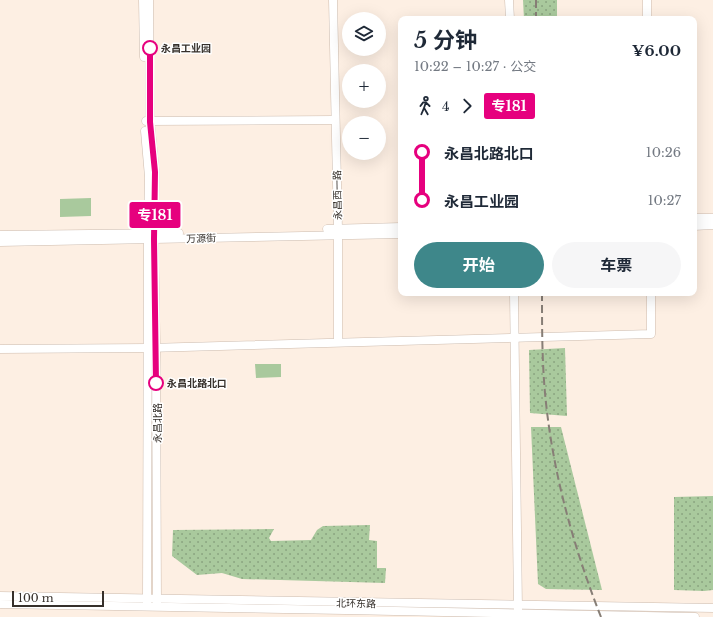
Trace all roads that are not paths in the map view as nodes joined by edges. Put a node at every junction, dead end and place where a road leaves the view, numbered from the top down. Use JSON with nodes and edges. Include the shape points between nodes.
{"nodes":[{"id":1,"x":143,"y":0,"type":"edge"},
{"id":2,"x":149,"y":0,"type":"edge"},
{"id":3,"x":333,"y":0,"type":"edge"},
{"id":4,"x":509,"y":0,"type":"edge"},
{"id":5,"x":647,"y":0,"type":"edge"},
{"id":6,"x":510,"y":16,"type":"edge"},
{"id":7,"x":647,"y":16,"type":"edge"},
{"id":8,"x":335,"y":120,"type":"junction"},
{"id":9,"x":148,"y":121,"type":"junction"},
{"id":10,"x":697,"y":218,"type":"edge"},
{"id":11,"x":713,"y":218,"type":"edge"},
{"id":12,"x":713,"y":225,"type":"edge"},
{"id":13,"x":697,"y":226,"type":"edge"},
{"id":14,"x":398,"y":227,"type":"edge"},
{"id":15,"x":338,"y":232,"type":"junction"},
{"id":16,"x":398,"y":234,"type":"edge"},
{"id":17,"x":0,"y":235,"type":"edge"},
{"id":18,"x":151,"y":236,"type":"junction"},
{"id":19,"x":0,"y":242,"type":"edge"},
{"id":20,"x":514,"y":296,"type":"edge"},
{"id":21,"x":651,"y":296,"type":"edge"},
{"id":22,"x":515,"y":338,"type":"junction"},
{"id":23,"x":338,"y":342,"type":"junction"},
{"id":24,"x":152,"y":348,"type":"junction"},
{"id":25,"x":0,"y":349,"type":"edge"},
{"id":26,"x":0,"y":596,"type":"edge"},
{"id":27,"x":147,"y":602,"type":"junction"},
{"id":28,"x":157,"y":602,"type":"junction"},
{"id":29,"x":0,"y":604,"type":"edge"},
{"id":30,"x":713,"y":608,"type":"edge"},
{"id":31,"x":518,"y":609,"type":"junction"},
{"id":32,"x":356,"y":610,"type":"edge"},
{"id":33,"x":581,"y":616,"type":"edge"},
{"id":34,"x":695,"y":617,"type":"edge"}],
"edges":[{"from":1,"to":9,"type":"street","name":"永昌北路"},
{"from":2,"to":9,"type":"street","name":"永昌北路"},
{"from":3,"to":8,"type":"street","name":"永昌西一路"},
{"from":4,"to":6,"type":"street"},
{"from":5,"to":7,"type":"street"},
{"from":8,"to":9,"type":"street"},
{"from":8,"to":15,"type":"street","name":"永昌西一路"},
{"from":9,"to":18,"type":"street","name":"永昌北路","via":[[155,172]]},
{"from":10,"to":11,"type":"street"},
{"from":12,"to":13,"type":"street"},
{"from":14,"to":15,"type":"street","name":"万源街"},
{"from":15,"to":16,"type":"street","name":"万源街"},
{"from":15,"to":18,"type":"street","name":"万源街"},
{"from":15,"to":23,"type":"street","name":"永昌西一路"},
{"from":17,"to":18,"type":"street","name":"万源街"},
{"from":18,"to":19,"type":"street","name":"万源街"},
{"from":18,"to":24,"type":"street","name":"永昌北路"},
{"from":20,"to":22,"type":"street"},
{"from":21,"to":22,"type":"street","via":[[651,334]]},
{"from":22,"to":23,"type":"street"},
{"from":22,"to":31,"type":"street"},
{"from":23,"to":24,"type":"street"},
{"from":24,"to":25,"type":"street"},
{"from":24,"to":27,"type":"street","name":"永昌北路"},
{"from":24,"to":28,"type":"street","name":"永昌北路"},
{"from":26,"to":27,"type":"street","name":"北环东路"},
{"from":27,"to":28,"type":"street","name":"北环东路"},
{"from":27,"to":29,"type":"street","name":"北环东路"},
{"from":28,"to":32,"type":"street","name":"北环东路"},
{"from":30,"to":31,"type":"street","name":"北环东路"},
{"from":31,"to":32,"type":"street","name":"北环东路"},
{"from":31,"to":33,"type":"street","name":"北环东路"},
{"from":33,"to":34,"type":"street","name":"北环东路"}]}
